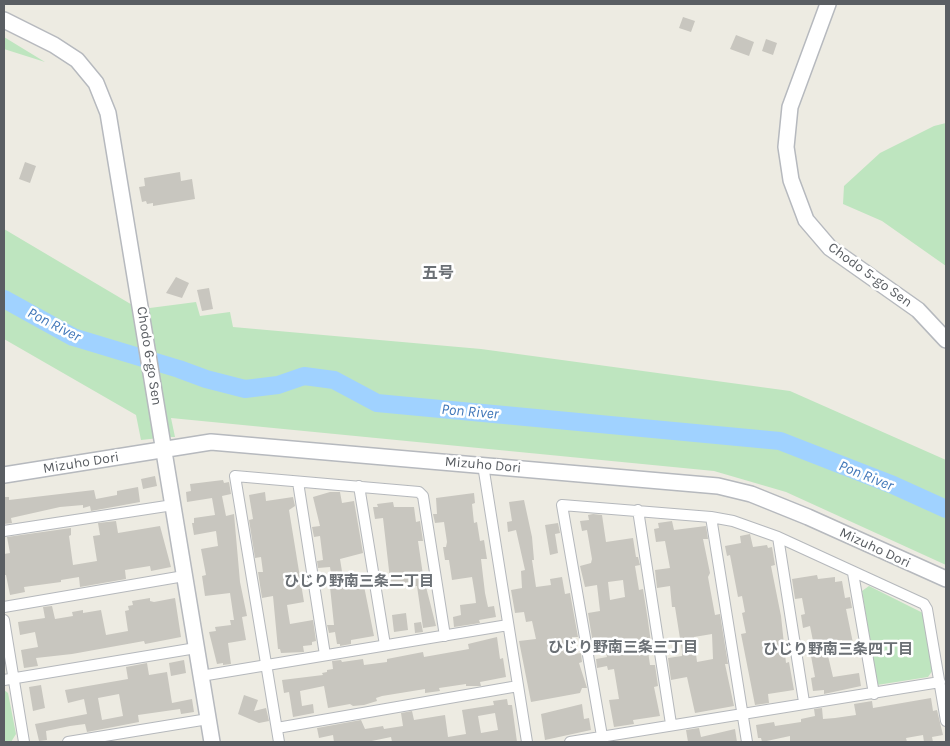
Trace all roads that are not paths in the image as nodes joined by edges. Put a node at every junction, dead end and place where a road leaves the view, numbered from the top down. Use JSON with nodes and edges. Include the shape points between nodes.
{"nodes":[{"id":1,"x":828,"y":4,"type":"edge"},
{"id":2,"x":4,"y":20,"type":"edge"},
{"id":3,"x":946,"y":340,"type":"edge"},
{"id":4,"x":164,"y":449,"type":"junction"},
{"id":5,"x":483,"y":464,"type":"junction"},
{"id":6,"x":4,"y":475,"type":"edge"},
{"id":7,"x":298,"y":482,"type":"junction"},
{"id":8,"x":359,"y":486,"type":"junction"},
{"id":9,"x":173,"y":504,"type":"junction"},
{"id":10,"x":638,"y":510,"type":"junction"},
{"id":11,"x":712,"y":517,"type":"junction"},
{"id":12,"x":4,"y":531,"type":"edge"},
{"id":13,"x":778,"y":537,"type":"junction"},
{"id":14,"x":853,"y":573,"type":"junction"},
{"id":15,"x":184,"y":576,"type":"junction"},
{"id":16,"x":946,"y":579,"type":"edge"},
{"id":17,"x":4,"y":607,"type":"edge"},
{"id":18,"x":4,"y":620,"type":"edge"},
{"id":19,"x":508,"y":625,"type":"junction"},
{"id":20,"x":445,"y":636,"type":"junction"},
{"id":21,"x":385,"y":645,"type":"junction"},
{"id":22,"x":196,"y":648,"type":"junction"},
{"id":23,"x":325,"y":655,"type":"junction"},
{"id":24,"x":266,"y":664,"type":"junction"},
{"id":25,"x":201,"y":676,"type":"junction"},
{"id":26,"x":8,"y":679,"type":"edge"},
{"id":27,"x":940,"y":682,"type":"junction"},
{"id":28,"x":518,"y":686,"type":"junction"},
{"id":29,"x":874,"y":694,"type":"junction"},
{"id":30,"x":804,"y":702,"type":"junction"},
{"id":31,"x":742,"y":713,"type":"junction"},
{"id":32,"x":208,"y":719,"type":"junction"},
{"id":33,"x":946,"y":721,"type":"edge"},
{"id":34,"x":672,"y":724,"type":"junction"},
{"id":35,"x":277,"y":728,"type":"junction"},
{"id":36,"x":602,"y":736,"type":"junction"},
{"id":37,"x":24,"y":742,"type":"edge"},
{"id":38,"x":68,"y":742,"type":"edge"},
{"id":39,"x":212,"y":742,"type":"edge"},
{"id":40,"x":279,"y":742,"type":"edge"},
{"id":41,"x":527,"y":742,"type":"edge"},
{"id":42,"x":570,"y":742,"type":"edge"},
{"id":43,"x":747,"y":742,"type":"edge"}],
"edges":[{"from":1,"to":3,"type":"street","name":"Chodo 5-go Sen","via":[[790,107],[786,147],[791,180],[806,220],[830,248],[918,310]]},
{"from":2,"to":4,"type":"street","name":"Chodo 6-go Sen","via":[[77,60],[96,83],[108,113]]},
{"from":4,"to":5,"type":"street","name":"Mizuho Dori","via":[[211,442]]},
{"from":4,"to":6,"type":"street","name":"Mizuho Dori"},
{"from":4,"to":9,"type":"street","name":"Chodo 6-go Sen"},
{"from":5,"to":16,"type":"street","name":"Mizuho Dori","via":[[718,486],[752,494]]},
{"from":5,"to":19,"type":"street"},
{"from":7,"to":8,"type":"street"},
{"from":7,"to":23,"type":"street"},
{"from":7,"to":24,"type":"street","via":[[234,476]]},
{"from":8,"to":20,"type":"street","via":[[419,492],[423,496]]},
{"from":8,"to":21,"type":"street"},
{"from":9,"to":12,"type":"street"},
{"from":9,"to":15,"type":"street","name":"Chodo 6-go Sen"},
{"from":10,"to":11,"type":"street"},
{"from":10,"to":34,"type":"street"},
{"from":10,"to":36,"type":"street","via":[[562,505]]},
{"from":11,"to":13,"type":"street"},
{"from":11,"to":31,"type":"street"},
{"from":13,"to":14,"type":"street"},
{"from":13,"to":30,"type":"street"},
{"from":14,"to":27,"type":"street","via":[[924,604],[928,609]]},
{"from":14,"to":29,"type":"street"},
{"from":15,"to":17,"type":"street"},
{"from":15,"to":22,"type":"street","name":"Chodo 6-go Sen"},
{"from":18,"to":26,"type":"street"},
{"from":19,"to":20,"type":"street"},
{"from":19,"to":28,"type":"street"},
{"from":20,"to":21,"type":"street"},
{"from":21,"to":23,"type":"street"},
{"from":22,"to":25,"type":"street","name":"Chodo 6-go Sen"},
{"from":22,"to":26,"type":"street"},
{"from":23,"to":24,"type":"street"},
{"from":24,"to":25,"type":"street"},
{"from":24,"to":35,"type":"street"},
{"from":25,"to":32,"type":"street","name":"Chodo 6-go Sen"},
{"from":26,"to":37,"type":"street"},
{"from":27,"to":29,"type":"street"},
{"from":27,"to":33,"type":"street"},
{"from":28,"to":35,"type":"street"},
{"from":28,"to":41,"type":"street"},
{"from":29,"to":30,"type":"street"},
{"from":30,"to":31,"type":"street"},
{"from":31,"to":34,"type":"street"},
{"from":31,"to":43,"type":"street"},
{"from":32,"to":38,"type":"street"},
{"from":32,"to":39,"type":"street","name":"Chodo 6-go Sen"},
{"from":34,"to":36,"type":"street"},
{"from":35,"to":40,"type":"street"},
{"from":36,"to":42,"type":"street"}]}
